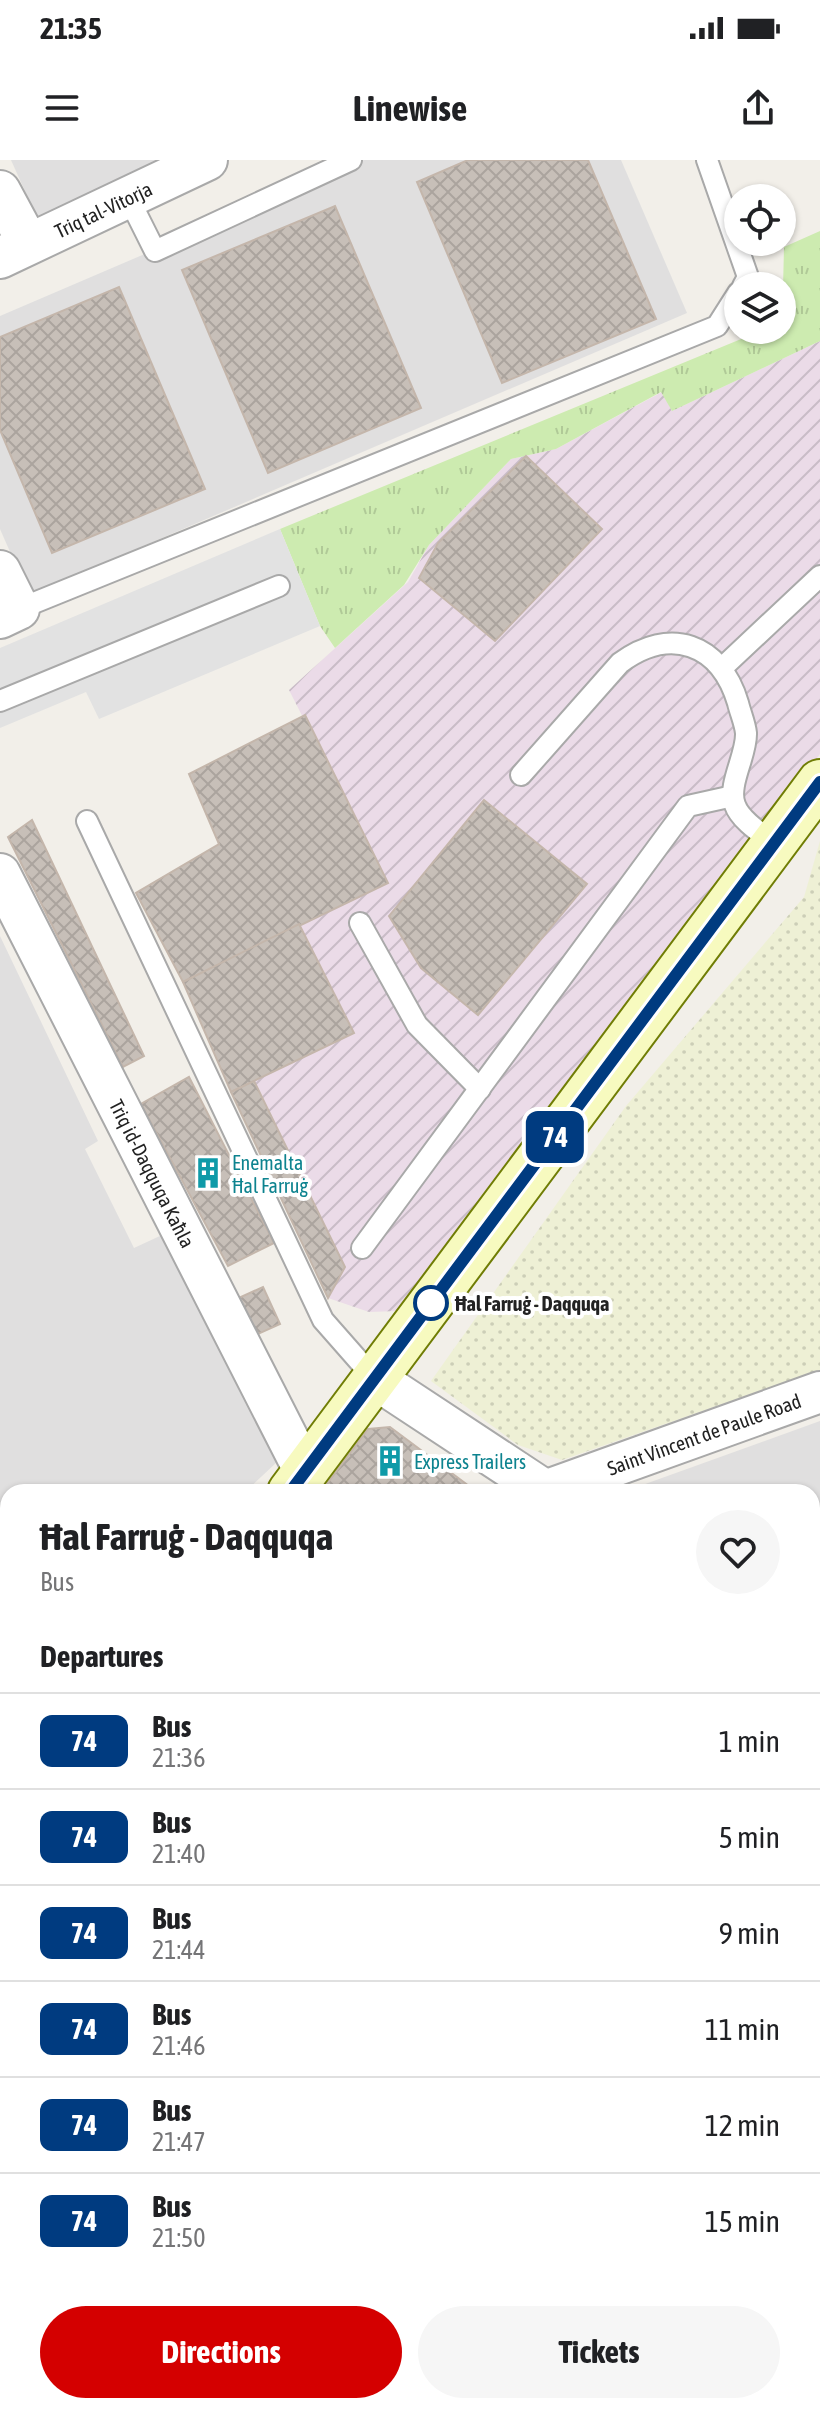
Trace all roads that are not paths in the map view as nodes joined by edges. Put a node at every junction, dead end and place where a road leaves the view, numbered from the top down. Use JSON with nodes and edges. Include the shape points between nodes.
{"nodes":[{"id":1,"x":207,"y":160,"type":"edge"},
{"id":2,"x":351,"y":160,"type":"edge"},
{"id":3,"x":707,"y":160,"type":"edge"},
{"id":4,"x":0,"y":191,"type":"edge"},
{"id":5,"x":128,"y":197,"type":"junction"},
{"id":6,"x":14,"y":250,"type":"edge"},
{"id":7,"x":746,"y":272,"type":"edge"},
{"id":8,"x":724,"y":315,"type":"edge"},
{"id":9,"x":0,"y":571,"type":"edge"},
{"id":10,"x":820,"y":576,"type":"edge"},
{"id":11,"x":279,"y":586,"type":"dead end"},
{"id":12,"x":10,"y":613,"type":"edge"},
{"id":13,"x":722,"y":668,"type":"junction"},
{"id":14,"x":0,"y":701,"type":"edge"},
{"id":15,"x":521,"y":775,"type":"dead end"},
{"id":16,"x":820,"y":782,"type":"edge"},
{"id":17,"x":733,"y":796,"type":"junction"},
{"id":18,"x":87,"y":821,"type":"dead end"},
{"id":19,"x":774,"y":843,"type":"junction"},
{"id":20,"x":0,"y":874,"type":"edge"},
{"id":21,"x":360,"y":923,"type":"dead end"},
{"id":22,"x":480,"y":1089,"type":"junction"},
{"id":23,"x":362,"y":1248,"type":"dead end"},
{"id":24,"x":374,"y":1378,"type":"junction"},
{"id":25,"x":820,"y":1392,"type":"edge"},
{"id":26,"x":297,"y":1482,"type":"edge"},
{"id":27,"x":533,"y":1484,"type":"edge"},
{"id":28,"x":564,"y":1484,"type":"edge"}],
"edges":[{"from":1,"to":5,"type":"street","name":"Triq tal-Vitorja"},
{"from":2,"to":5,"type":"lane","via":[[155,251]]},
{"from":3,"to":7,"type":"lane"},
{"from":4,"to":6,"type":"street"},
{"from":5,"to":6,"type":"street","name":"Triq tal-Vitorja"},
{"from":8,"to":12,"type":"lane","via":[[717,326]]},
{"from":9,"to":12,"type":"street"},
{"from":10,"to":13,"type":"lane"},
{"from":11,"to":14,"type":"lane"},
{"from":13,"to":15,"type":"lane","via":[[701,648],[665,643],[638,649]]},
{"from":13,"to":17,"type":"lane","via":[[746,732]]},
{"from":16,"to":19,"type":"main road"},
{"from":17,"to":19,"type":"lane","via":[[735,808]]},
{"from":17,"to":22,"type":"lane","via":[[688,806]]},
{"from":18,"to":24,"type":"lane","via":[[323,1320]]},
{"from":19,"to":24,"type":"main road"},
{"from":20,"to":26,"type":"street","name":"Triq id-Daqquqa Kaħla"},
{"from":21,"to":22,"type":"lane","via":[[417,1025]]},
{"from":22,"to":23,"type":"lane"},
{"from":24,"to":26,"type":"main road"},
{"from":24,"to":27,"type":"street"},
{"from":25,"to":28,"type":"street","name":"Saint Vincent de Paule Road"}]}
